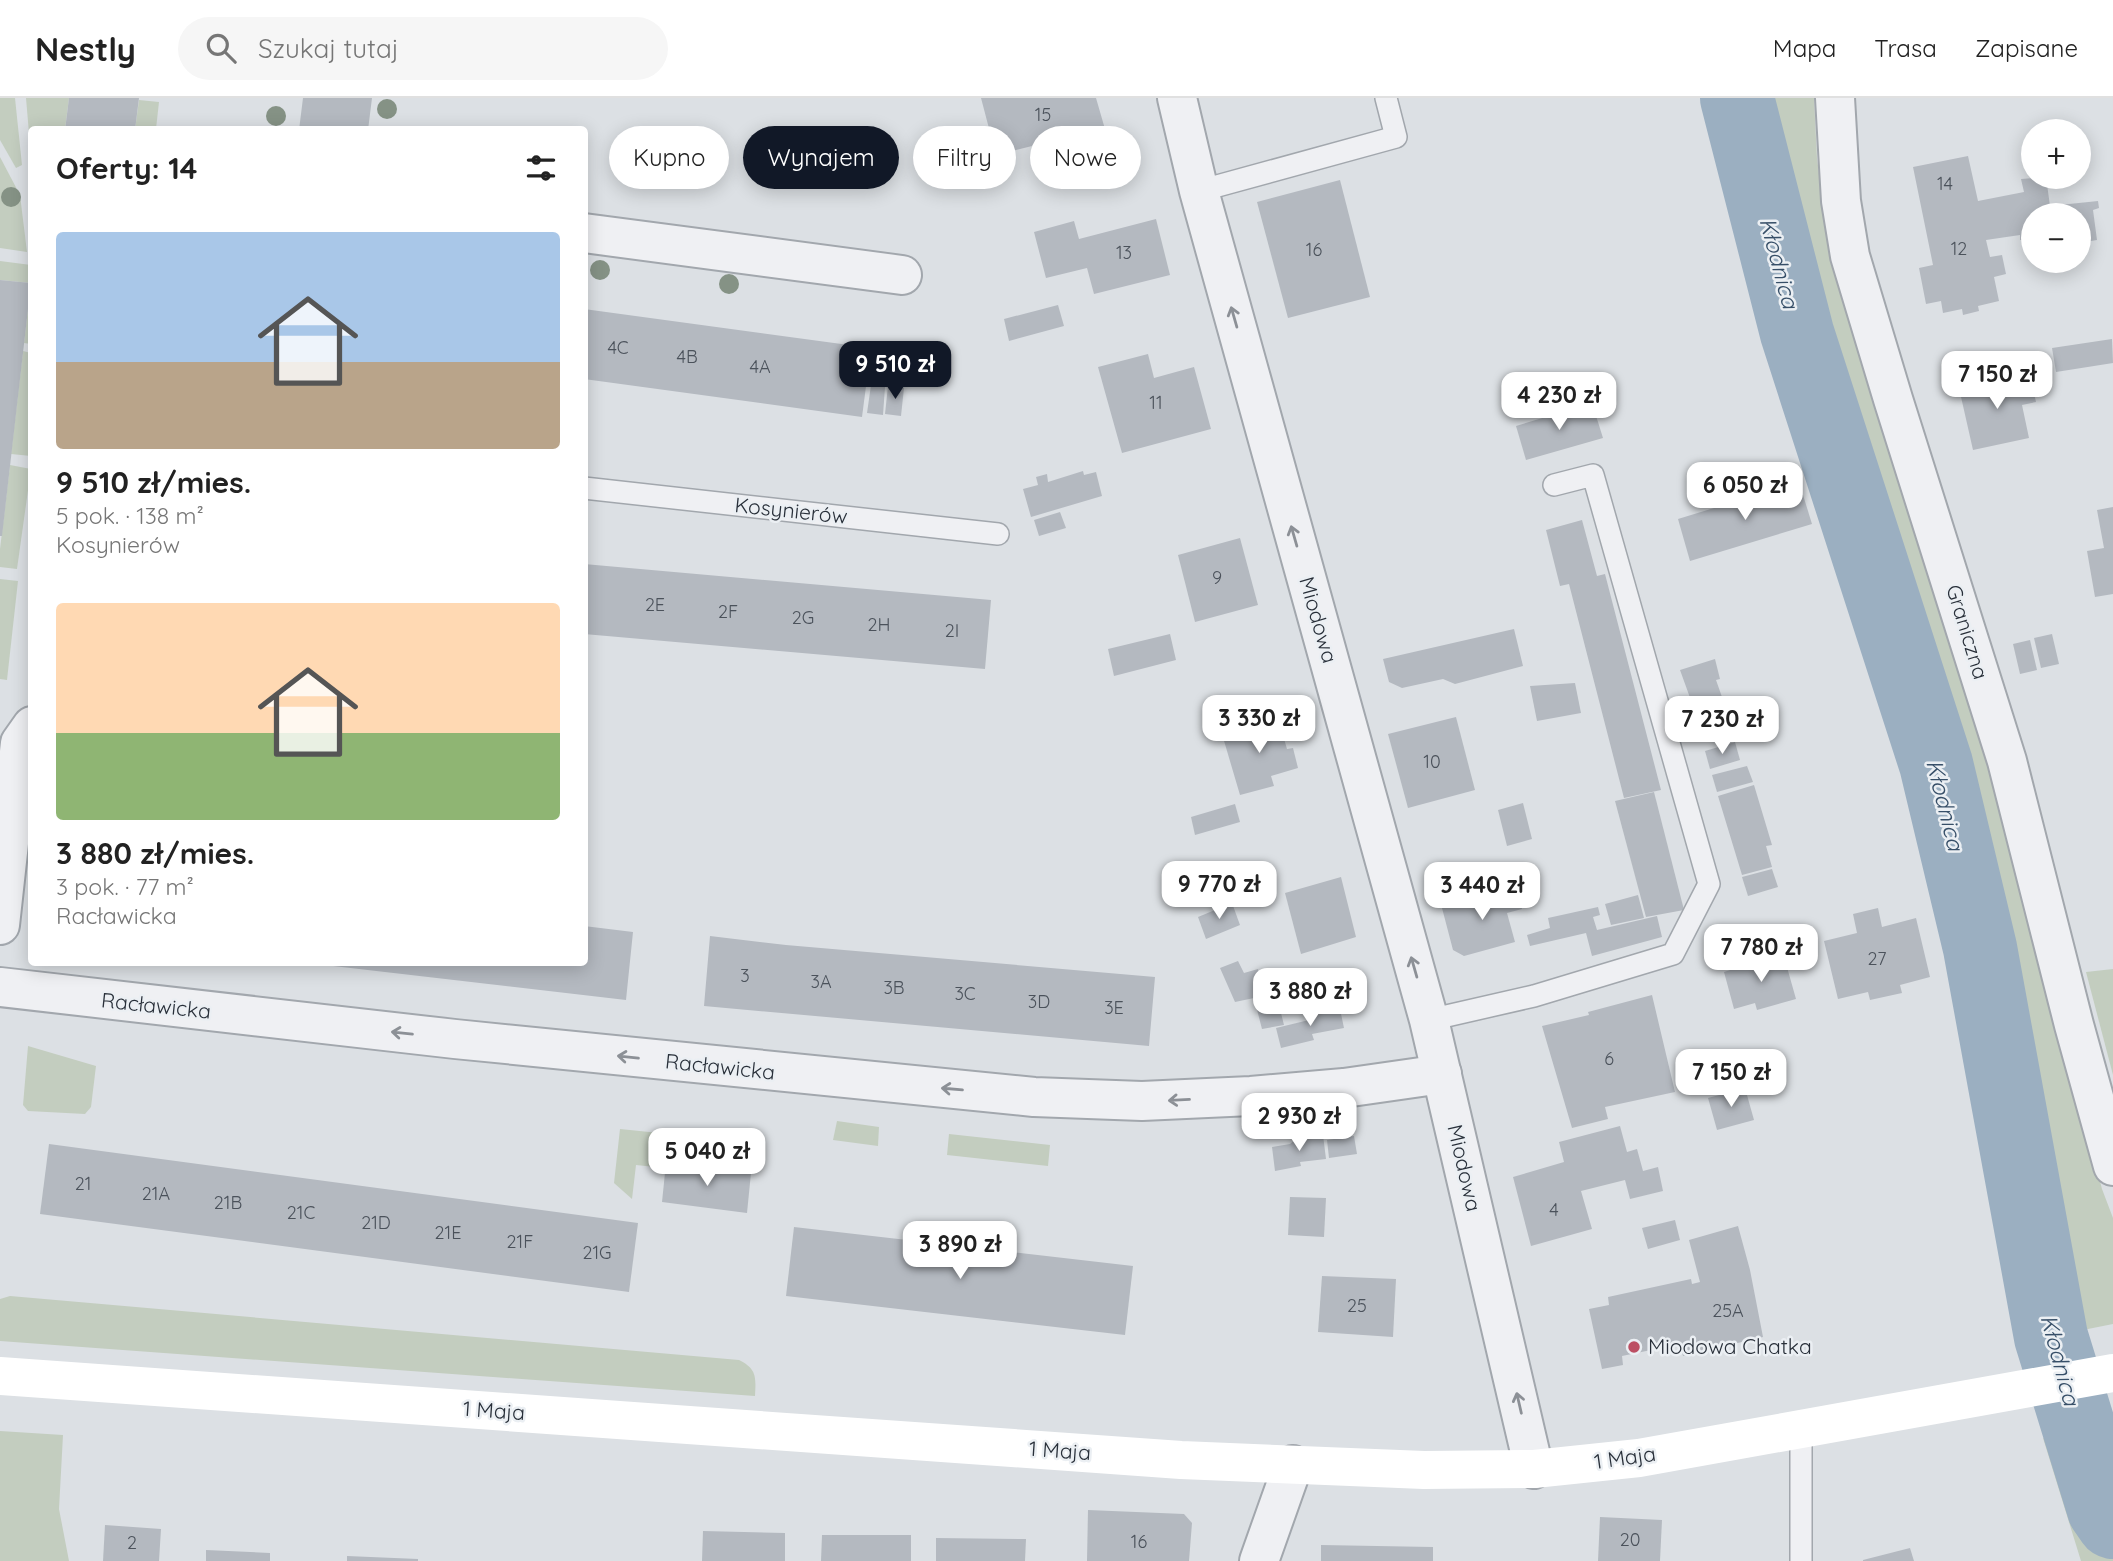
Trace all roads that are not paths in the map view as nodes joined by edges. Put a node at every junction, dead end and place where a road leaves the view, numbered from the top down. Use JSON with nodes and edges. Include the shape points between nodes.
{"nodes":[{"id":1,"x":1177,"y":98,"type":"edge"},
{"id":2,"x":1387,"y":98,"type":"edge"},
{"id":3,"x":1835,"y":98,"type":"edge"},
{"id":4,"x":1199,"y":191,"type":"junction"},
{"id":5,"x":588,"y":234,"type":"edge"},
{"id":6,"x":902,"y":275,"type":"dead end"},
{"id":7,"x":1554,"y":485,"type":"dead end"},
{"id":8,"x":588,"y":488,"type":"edge"},
{"id":9,"x":998,"y":534,"type":"dead end"},
{"id":10,"x":28,"y":732,"type":"edge"},
{"id":11,"x":0,"y":925,"type":"edge"},
{"id":12,"x":0,"y":987,"type":"edge"},
{"id":13,"x":1429,"y":1020,"type":"junction"},
{"id":14,"x":1442,"y":1074,"type":"junction"},
{"id":15,"x":2113,"y":1166,"type":"edge"},
{"id":16,"x":2113,"y":1373,"type":"edge"},
{"id":17,"x":0,"y":1376,"type":"edge"},
{"id":18,"x":1801,"y":1429,"type":"junction"},
{"id":19,"x":1293,"y":1465,"type":"junction"},
{"id":20,"x":1534,"y":1469,"type":"junction"},
{"id":21,"x":1259,"y":1561,"type":"edge"},
{"id":22,"x":1801,"y":1561,"type":"edge"}],
"edges":[{"from":1,"to":4,"type":"street","name":"Miodowa"},
{"from":2,"to":4,"type":"lane","via":[[1396,137]]},
{"from":3,"to":15,"type":"street","name":"Graniczna","via":[[1841,201],[1850,256],[2007,761]]},
{"from":13,"to":4,"type":"street","name":"Miodowa","one_way":true},
{"from":5,"to":6,"type":"street"},
{"from":7,"to":13,"type":"lane","via":[[1593,475],[1709,884],[1673,954],[1534,996]]},
{"from":8,"to":9,"type":"lane","name":"Kosynierów"},
{"from":10,"to":11,"type":"street","via":[[20,743]]},
{"from":14,"to":12,"type":"street","name":"Racławicka","one_way":true,"via":[[1251,1096],[1142,1101],[1034,1097],[455,1040]]},
{"from":13,"to":14,"type":"street","name":"Miodowa"},
{"from":20,"to":14,"type":"street","name":"Miodowa","one_way":true},
{"from":16,"to":18,"type":"main road","name":"1 Maja"},
{"from":17,"to":19,"type":"main road","name":"1 Maja"},
{"from":18,"to":20,"type":"main road","name":"1 Maja","via":[[1639,1458]]},
{"from":18,"to":22,"type":"lane"},
{"from":19,"to":20,"type":"main road","name":"1 Maja"},
{"from":19,"to":21,"type":"street"}]}
